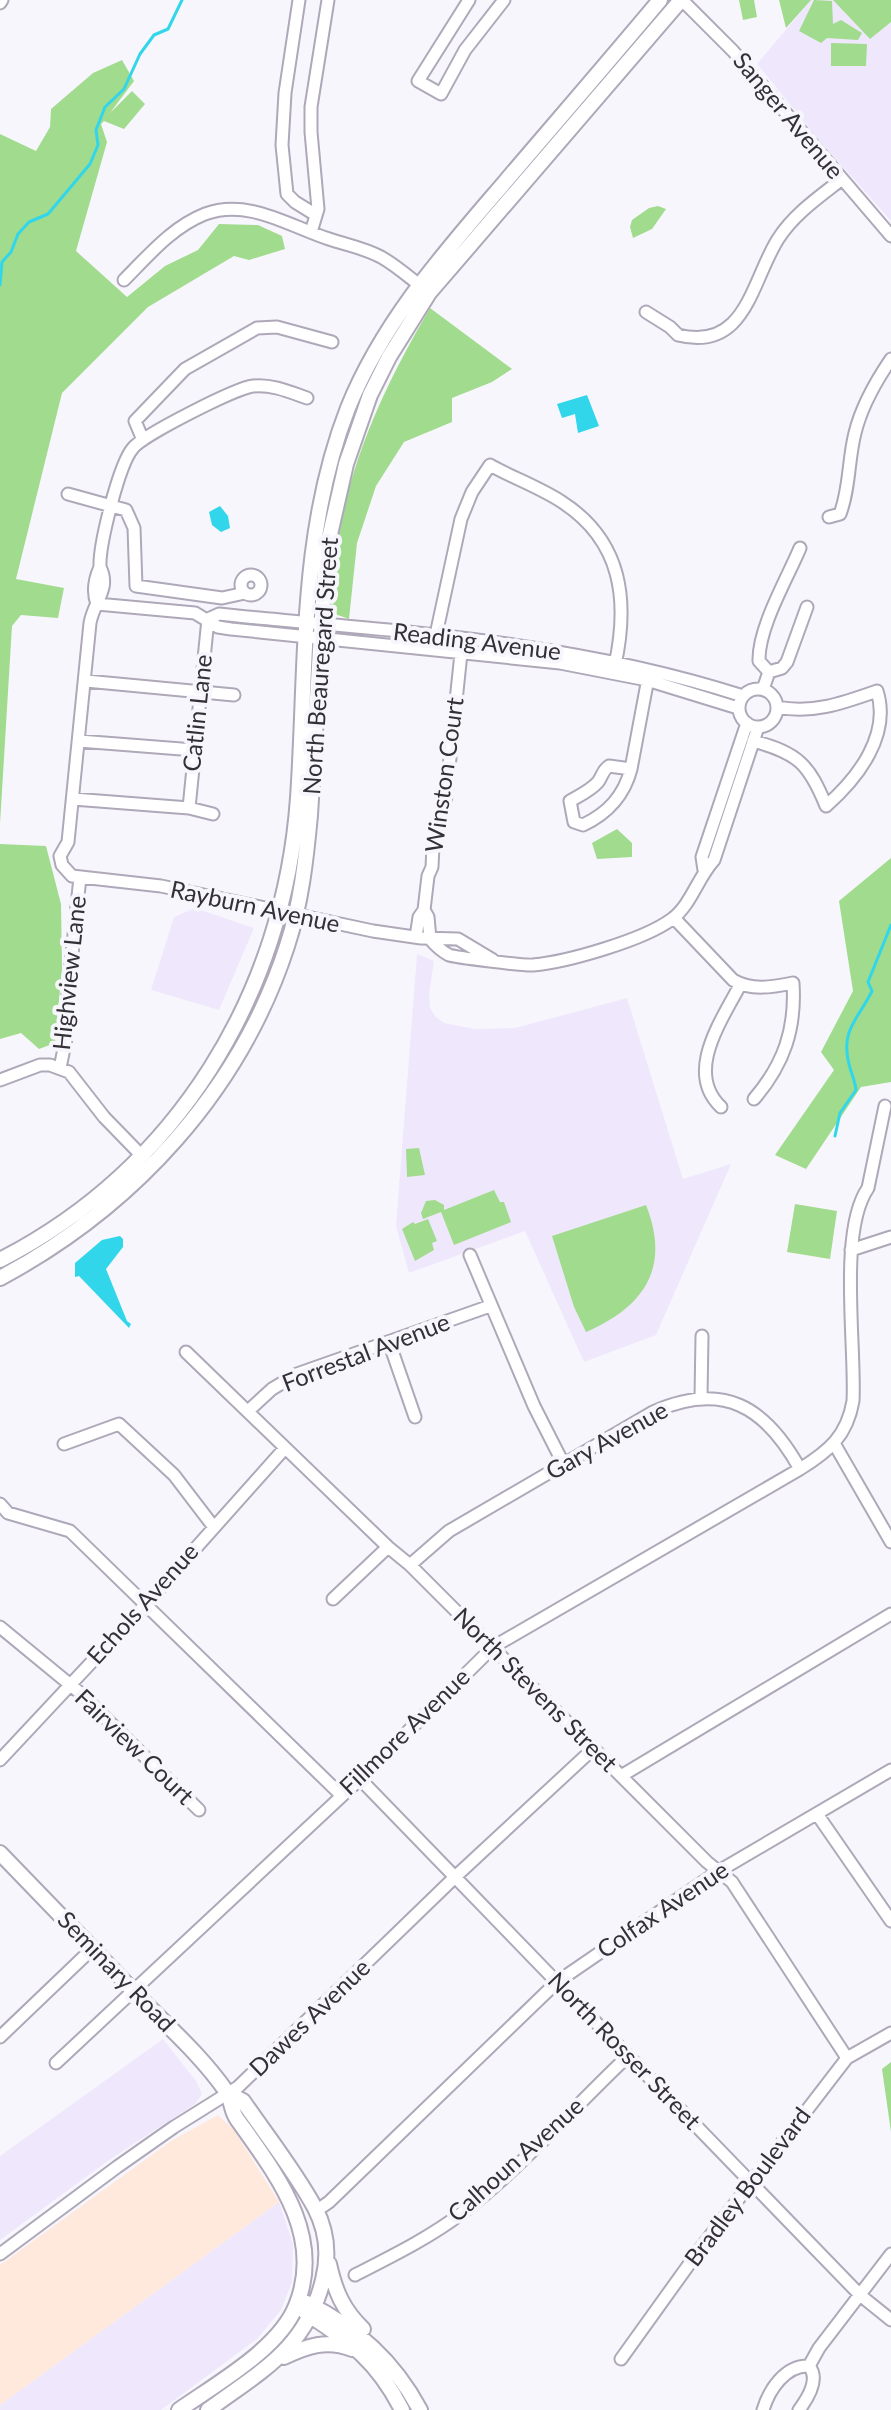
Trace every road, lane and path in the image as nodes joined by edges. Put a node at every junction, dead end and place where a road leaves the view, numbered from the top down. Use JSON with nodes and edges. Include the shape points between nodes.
{"nodes":[{"id":1,"x":299,"y":0,"type":"edge"},
{"id":2,"x":328,"y":0,"type":"edge"},
{"id":3,"x":469,"y":0,"type":"edge"},
{"id":4,"x":504,"y":0,"type":"edge"},
{"id":5,"x":660,"y":0,"type":"edge"},
{"id":6,"x":681,"y":0,"type":"edge"},
{"id":7,"x":842,"y":179,"type":"junction"},
{"id":8,"x":316,"y":215,"type":"junction"},
{"id":9,"x":311,"y":232,"type":"junction"},
{"id":10,"x":891,"y":236,"type":"edge"},
{"id":11,"x":124,"y":280,"type":"dead end"},
{"id":12,"x":424,"y":289,"type":"junction"},
{"id":13,"x":646,"y":312,"type":"dead end"},
{"id":14,"x":332,"y":342,"type":"dead end"},
{"id":15,"x":891,"y":359,"type":"edge"},
{"id":16,"x":307,"y":398,"type":"dead end"},
{"id":17,"x":143,"y":440,"type":"junction"},
{"id":18,"x":68,"y":494,"type":"dead end"},
{"id":19,"x":112,"y":505,"type":"junction"},
{"id":20,"x":829,"y":517,"type":"dead end"},
{"id":21,"x":800,"y":548,"type":"dead end"},
{"id":22,"x":97,"y":604,"type":"junction"},
{"id":23,"x":807,"y":607,"type":"dead end"},
{"id":24,"x":247,"y":617,"type":"junction"},
{"id":25,"x":208,"y":619,"type":"junction"},
{"id":26,"x":246,"y":630,"type":"junction"},
{"id":27,"x":313,"y":630,"type":"junction"},
{"id":28,"x":434,"y":642,"type":"junction"},
{"id":29,"x":462,"y":645,"type":"junction"},
{"id":30,"x":614,"y":667,"type":"junction"},
{"id":31,"x":769,"y":672,"type":"junction"},
{"id":32,"x":648,"y":674,"type":"junction"},
{"id":33,"x":86,"y":681,"type":"junction"},
{"id":34,"x":763,"y":689,"type":"junction"},
{"id":35,"x":201,"y":692,"type":"junction"},
{"id":36,"x":234,"y":695,"type":"dead end"},
{"id":37,"x":743,"y":696,"type":"junction"},
{"id":38,"x":777,"y":707,"type":"junction"},
{"id":39,"x":738,"y":708,"type":"junction"},
{"id":40,"x":752,"y":725,"type":"junction"},
{"id":41,"x":79,"y":741,"type":"junction"},
{"id":42,"x":753,"y":741,"type":"junction"},
{"id":43,"x":194,"y":750,"type":"junction"},
{"id":44,"x":631,"y":769,"type":"junction"},
{"id":45,"x":73,"y":799,"type":"junction"},
{"id":46,"x":189,"y":808,"type":"junction"},
{"id":47,"x":213,"y":814,"type":"dead end"},
{"id":48,"x":704,"y":870,"type":"junction"},
{"id":49,"x":80,"y":877,"type":"junction"},
{"id":50,"x":424,"y":910,"type":"junction"},
{"id":51,"x":288,"y":915,"type":"junction"},
{"id":52,"x":674,"y":918,"type":"junction"},
{"id":53,"x":416,"y":937,"type":"junction"},
{"id":54,"x":430,"y":939,"type":"junction"},
{"id":55,"x":493,"y":960,"type":"junction"},
{"id":56,"x":740,"y":985,"type":"junction"},
{"id":57,"x":60,"y":1068,"type":"junction"},
{"id":58,"x":0,"y":1080,"type":"edge"},
{"id":59,"x":754,"y":1099,"type":"dead end"},
{"id":60,"x":885,"y":1106,"type":"dead end"},
{"id":61,"x":721,"y":1107,"type":"dead end"},
{"id":62,"x":141,"y":1155,"type":"junction"},
{"id":63,"x":891,"y":1237,"type":"edge"},
{"id":64,"x":851,"y":1250,"type":"junction"},
{"id":65,"x":470,"y":1255,"type":"dead end"},
{"id":66,"x":0,"y":1260,"type":"edge"},
{"id":67,"x":0,"y":1278,"type":"edge"},
{"id":68,"x":490,"y":1306,"type":"junction"},
{"id":69,"x":702,"y":1336,"type":"dead end"},
{"id":70,"x":389,"y":1342,"type":"junction"},
{"id":71,"x":186,"y":1352,"type":"dead end"},
{"id":72,"x":701,"y":1397,"type":"junction"},
{"id":73,"x":248,"y":1411,"type":"junction"},
{"id":74,"x":415,"y":1417,"type":"dead end"},
{"id":75,"x":64,"y":1444,"type":"dead end"},
{"id":76,"x":835,"y":1445,"type":"junction"},
{"id":77,"x":285,"y":1448,"type":"junction"},
{"id":78,"x":564,"y":1465,"type":"junction"},
{"id":79,"x":800,"y":1469,"type":"junction"},
{"id":80,"x":0,"y":1504,"type":"edge"},
{"id":81,"x":213,"y":1526,"type":"junction"},
{"id":82,"x":891,"y":1542,"type":"edge"},
{"id":83,"x":388,"y":1547,"type":"junction"},
{"id":84,"x":410,"y":1565,"type":"junction"},
{"id":85,"x":333,"y":1599,"type":"dead end"},
{"id":86,"x":145,"y":1605,"type":"junction"},
{"id":87,"x":891,"y":1614,"type":"edge"},
{"id":88,"x":0,"y":1627,"type":"edge"},
{"id":89,"x":493,"y":1647,"type":"junction"},
{"id":90,"x":69,"y":1685,"type":"junction"},
{"id":91,"x":593,"y":1749,"type":"junction"},
{"id":92,"x":0,"y":1760,"type":"edge"},
{"id":93,"x":891,"y":1770,"type":"edge"},
{"id":94,"x":621,"y":1776,"type":"junction"},
{"id":95,"x":360,"y":1779,"type":"junction"},
{"id":96,"x":340,"y":1794,"type":"junction"},
{"id":97,"x":199,"y":1810,"type":"dead end"},
{"id":98,"x":817,"y":1814,"type":"junction"},
{"id":99,"x":0,"y":1853,"type":"edge"},
{"id":100,"x":719,"y":1871,"type":"junction"},
{"id":101,"x":455,"y":1877,"type":"junction"},
{"id":102,"x":891,"y":1921,"type":"edge"},
{"id":103,"x":93,"y":1948,"type":"junction"},
{"id":104,"x":557,"y":1982,"type":"junction"},
{"id":105,"x":134,"y":1991,"type":"junction"},
{"id":106,"x":891,"y":2033,"type":"edge"},
{"id":107,"x":0,"y":2037,"type":"edge"},
{"id":108,"x":627,"y":2057,"type":"junction"},
{"id":109,"x":847,"y":2058,"type":"junction"},
{"id":110,"x":56,"y":2063,"type":"dead end"},
{"id":111,"x":229,"y":2094,"type":"junction"},
{"id":112,"x":751,"y":2182,"type":"junction"},
{"id":113,"x":316,"y":2211,"type":"junction"},
{"id":114,"x":0,"y":2254,"type":"edge"},
{"id":115,"x":891,"y":2254,"type":"edge"},
{"id":116,"x":328,"y":2258,"type":"junction"},
{"id":117,"x":355,"y":2275,"type":"dead end"},
{"id":118,"x":860,"y":2295,"type":"junction"},
{"id":119,"x":297,"y":2303,"type":"junction"},
{"id":120,"x":313,"y":2312,"type":"junction"},
{"id":121,"x":891,"y":2320,"type":"edge"},
{"id":122,"x":366,"y":2356,"type":"junction"},
{"id":123,"x":385,"y":2358,"type":"junction"},
{"id":124,"x":621,"y":2359,"type":"dead end"},
{"id":125,"x":272,"y":2363,"type":"junction"},
{"id":126,"x":809,"y":2366,"type":"junction"},
{"id":127,"x":179,"y":2410,"type":"edge"},
{"id":128,"x":208,"y":2410,"type":"edge"},
{"id":129,"x":402,"y":2410,"type":"edge"},
{"id":130,"x":420,"y":2410,"type":"edge"},
{"id":131,"x":763,"y":2410,"type":"edge"},
{"id":132,"x":799,"y":2410,"type":"edge"}],
"edges":[{"from":1,"to":8,"type":"street","via":[[282,145],[287,194]]},
{"from":2,"to":8,"type":"street","via":[[311,107]]},
{"from":3,"to":4,"type":"street","via":[[418,81],[441,94],[465,50]]},
{"from":5,"to":12,"type":"main road","name":"North Beauregard Street"},
{"from":6,"to":7,"type":"street","name":"Sanger Avenue","via":[[733,51]]},
{"from":6,"to":12,"type":"main road","name":"North Beauregard Street"},
{"from":7,"to":10,"type":"street","name":"Sanger Avenue"},
{"from":7,"to":13,"type":"street","via":[[793,219],[745,309],[722,333],[707,338],[678,335]]},
{"from":8,"to":9,"type":"street"},
{"from":9,"to":11,"type":"street","via":[[246,210],[204,214],[165,238]]},
{"from":9,"to":12,"type":"street","via":[[364,248]]},
{"from":12,"to":27,"type":"main road","name":"North Beauregard Street","via":[[370,395],[346,464]]},
{"from":14,"to":17,"type":"street","via":[[277,327],[257,328],[185,369],[136,419]]},
{"from":15,"to":20,"type":"street","via":[[854,434],[840,514]]},
{"from":16,"to":17,"type":"street","via":[[268,385],[250,386]]},
{"from":17,"to":19,"type":"street","via":[[126,457]]},
{"from":18,"to":19,"type":"street"},
{"from":19,"to":22,"type":"street","via":[[96,576]]},
{"from":19,"to":24,"type":"street","via":[[126,510],[134,528],[136,586],[218,596],[245,591]]},
{"from":21,"to":31,"type":"street","via":[[759,654]]},
{"from":22,"to":25,"type":"street","name":"Reading Avenue","via":[[195,613]]},
{"from":22,"to":33,"type":"street","via":[[90,623]]},
{"from":23,"to":31,"type":"street","via":[[787,662]]},
{"from":24,"to":25,"type":"street","name":"Reading Avenue","via":[[219,614]]},
{"from":24,"to":26,"type":"street"},
{"from":24,"to":27,"type":"street","name":"Reading Avenue"},
{"from":25,"to":26,"type":"street","name":"Reading Avenue","via":[[218,627]]},
{"from":25,"to":35,"type":"street","name":"Catlin Lane"},
{"from":26,"to":27,"type":"street","name":"Reading Avenue"},
{"from":27,"to":28,"type":"street","name":"Reading Avenue"},
{"from":27,"to":51,"type":"main road","name":"North Beauregard Street","via":[[307,856]]},
{"from":28,"to":29,"type":"street","name":"Reading Avenue"},
{"from":28,"to":30,"type":"street","via":[[461,519],[490,465],[562,502],[601,539],[614,565],[623,611]]},
{"from":29,"to":30,"type":"street","name":"Reading Avenue","via":[[545,649]]},
{"from":29,"to":50,"type":"street","name":"Winston Court","via":[[445,805]]},
{"from":30,"to":32,"type":"street","name":"Reading Avenue"},
{"from":31,"to":34,"type":"street"},
{"from":32,"to":37,"type":"street","name":"Reading Avenue"},
{"from":32,"to":39,"type":"street","name":"Reading Avenue"},
{"from":32,"to":44,"type":"street"},
{"from":33,"to":35,"type":"street"},
{"from":33,"to":41,"type":"street"},
{"from":34,"to":37,"type":"street"},
{"from":34,"to":38,"type":"street"},
{"from":35,"to":36,"type":"street"},
{"from":35,"to":43,"type":"street","name":"Catlin Lane"},
{"from":37,"to":39,"type":"street"},
{"from":38,"to":40,"type":"street","via":[[769,723]]},
{"from":38,"to":42,"type":"street","via":[[837,706],[877,691],[881,724],[860,769],[826,806],[809,768],[780,749]]},
{"from":39,"to":40,"type":"street"},
{"from":40,"to":42,"type":"street"},
{"from":40,"to":48,"type":"street","via":[[702,857]]},
{"from":41,"to":43,"type":"street"},
{"from":41,"to":45,"type":"street"},
{"from":42,"to":48,"type":"street","via":[[714,860]]},
{"from":43,"to":46,"type":"street","name":"Catlin Lane"},
{"from":44,"to":44,"type":"street","via":[[618,800],[593,821],[574,822],[570,801],[588,791],[604,769]]},
{"from":45,"to":46,"type":"street"},
{"from":45,"to":49,"type":"street","via":[[66,848]]},
{"from":46,"to":47,"type":"street"},
{"from":48,"to":52,"type":"street"},
{"from":49,"to":51,"type":"street","name":"Rayburn Avenue","via":[[161,886]]},
{"from":49,"to":57,"type":"street","name":"Highview Lane"},
{"from":50,"to":53,"type":"street","name":"Winston Court"},
{"from":50,"to":54,"type":"street","name":"Winston Court"},
{"from":51,"to":53,"type":"street","name":"Rayburn Avenue"},
{"from":51,"to":62,"type":"main road","name":"North Beauregard Street","via":[[239,1023],[188,1101]]},
{"from":51,"to":67,"type":"main road","name":"North Beauregard Street","via":[[287,946],[261,1011],[223,1079],[188,1126],[101,1212]]},
{"from":52,"to":55,"type":"street","name":"Rayburn Avenue","via":[[628,941],[546,963]]},
{"from":52,"to":56,"type":"street"},
{"from":53,"to":54,"type":"street","name":"Rayburn Avenue"},
{"from":54,"to":55,"type":"street","name":"Rayburn Avenue","via":[[458,939]]},
{"from":54,"to":55,"type":"street","name":"Rayburn Avenue","via":[[451,956]]},
{"from":56,"to":59,"type":"street","via":[[793,983],[787,1047]]},
{"from":56,"to":61,"type":"street","via":[[705,1066],[708,1089]]},
{"from":57,"to":58,"type":"street","name":"Highview Lane","via":[[40,1065]]},
{"from":57,"to":62,"type":"street","name":"Highview Lane"},
{"from":60,"to":64,"type":"street"},
{"from":62,"to":66,"type":"main road","name":"North Beauregard Street","via":[[84,1205]]},
{"from":63,"to":64,"type":"street"},
{"from":64,"to":76,"type":"street","via":[[853,1401],[849,1422]]},
{"from":65,"to":68,"type":"street"},
{"from":68,"to":70,"type":"street","name":"Forrestal Avenue"},
{"from":68,"to":78,"type":"street"},
{"from":69,"to":72,"type":"street"},
{"from":70,"to":73,"type":"street","name":"Forrestal Avenue","via":[[283,1381]]},
{"from":70,"to":74,"type":"street"},
{"from":71,"to":73,"type":"street","name":"North Stevens Street"},
{"from":72,"to":78,"type":"street","name":"Gary Avenue","via":[[653,1412]]},
{"from":72,"to":79,"type":"street","name":"Gary Avenue","via":[[736,1404],[764,1420]]},
{"from":73,"to":77,"type":"street","name":"North Stevens Street"},
{"from":75,"to":81,"type":"street","via":[[119,1424],[174,1475]]},
{"from":76,"to":79,"type":"street","name":"Fillmore Avenue"},
{"from":76,"to":82,"type":"street"},
{"from":77,"to":81,"type":"street","name":"Echols Avenue"},
{"from":77,"to":83,"type":"street","name":"North Stevens Street"},
{"from":78,"to":84,"type":"street","name":"Gary Avenue","via":[[449,1531]]},
{"from":79,"to":89,"type":"street","name":"Fillmore Avenue"},
{"from":80,"to":86,"type":"street","via":[[8,1513],[70,1531]]},
{"from":81,"to":86,"type":"street","name":"Echols Avenue"},
{"from":83,"to":84,"type":"street","name":"North Stevens Street"},
{"from":83,"to":85,"type":"street"},
{"from":84,"to":89,"type":"street","name":"North Stevens Street"},
{"from":86,"to":90,"type":"street","name":"Echols Avenue"},
{"from":86,"to":96,"type":"street"},
{"from":87,"to":94,"type":"street"},
{"from":88,"to":90,"type":"street","name":"Fairview Court"},
{"from":89,"to":91,"type":"street","name":"North Stevens Street"},
{"from":89,"to":95,"type":"street","name":"Fillmore Avenue"},
{"from":90,"to":92,"type":"street","name":"Echols Avenue"},
{"from":90,"to":97,"type":"street","name":"Fairview Court"},
{"from":91,"to":94,"type":"street","name":"North Stevens Street"},
{"from":91,"to":101,"type":"street","name":"Dawes Avenue"},
{"from":93,"to":98,"type":"street","name":"Colfax Avenue"},
{"from":94,"to":100,"type":"street","name":"North Stevens Street"},
{"from":95,"to":96,"type":"street","name":"Fillmore Avenue"},
{"from":95,"to":101,"type":"street","name":"North Rosser Street"},
{"from":96,"to":105,"type":"street","name":"Fillmore Avenue"},
{"from":98,"to":100,"type":"street","name":"Colfax Avenue"},
{"from":98,"to":102,"type":"street"},
{"from":99,"to":103,"type":"main road","name":"Seminary Road"},
{"from":100,"to":104,"type":"street","name":"Colfax Avenue"},
{"from":100,"to":109,"type":"street","name":"North Stevens Street","via":[[732,1882]]},
{"from":101,"to":104,"type":"street","name":"North Rosser Street"},
{"from":101,"to":111,"type":"street","name":"Dawes Avenue"},
{"from":103,"to":105,"type":"main road","name":"Seminary Road"},
{"from":103,"to":107,"type":"street"},
{"from":104,"to":108,"type":"street","name":"North Rosser Street"},
{"from":104,"to":113,"type":"street","name":"Colfax Avenue"},
{"from":105,"to":110,"type":"street","name":"Fillmore Avenue"},
{"from":105,"to":111,"type":"main road","name":"Seminary Road"},
{"from":106,"to":109,"type":"street","name":"Bradley Boulevard"},
{"from":108,"to":112,"type":"street","name":"North Rosser Street"},
{"from":108,"to":117,"type":"street","name":"Calhoun Avenue","via":[[461,2214]]},
{"from":109,"to":112,"type":"street","name":"Bradley Boulevard"},
{"from":111,"to":113,"type":"main road","name":"Seminary Road","via":[[243,2101]]},
{"from":111,"to":114,"type":"street","name":"Dawes Avenue","via":[[174,2127]]},
{"from":111,"to":119,"type":"main road","name":"Seminary Road","via":[[233,2114],[299,2221],[305,2268]]},
{"from":112,"to":118,"type":"street","name":"North Rosser Street"},
{"from":112,"to":124,"type":"street","name":"Bradley Boulevard"},
{"from":113,"to":116,"type":"main road","name":"Seminary Road"},
{"from":115,"to":118,"type":"street"},
{"from":116,"to":120,"type":"main road","name":"Seminary Road"},
{"from":116,"to":123,"type":"main road","via":[[345,2310]]},
{"from":118,"to":121,"type":"street","name":"North Rosser Street"},
{"from":118,"to":126,"type":"street"},
{"from":119,"to":120,"type":"main road"},
{"from":119,"to":127,"type":"main road","via":[[264,2348]]},
{"from":120,"to":122,"type":"main road"},
{"from":120,"to":123,"type":"main road","via":[[357,2333]]},
{"from":120,"to":125,"type":"main road"},
{"from":122,"to":125,"type":"main road","via":[[334,2343],[303,2348]]},
{"from":122,"to":129,"type":"main road"},
{"from":123,"to":130,"type":"main road"},
{"from":125,"to":128,"type":"main road"},
{"from":126,"to":131,"type":"street","via":[[778,2382]]},
{"from":126,"to":132,"type":"street","via":[[814,2376]]}]}
